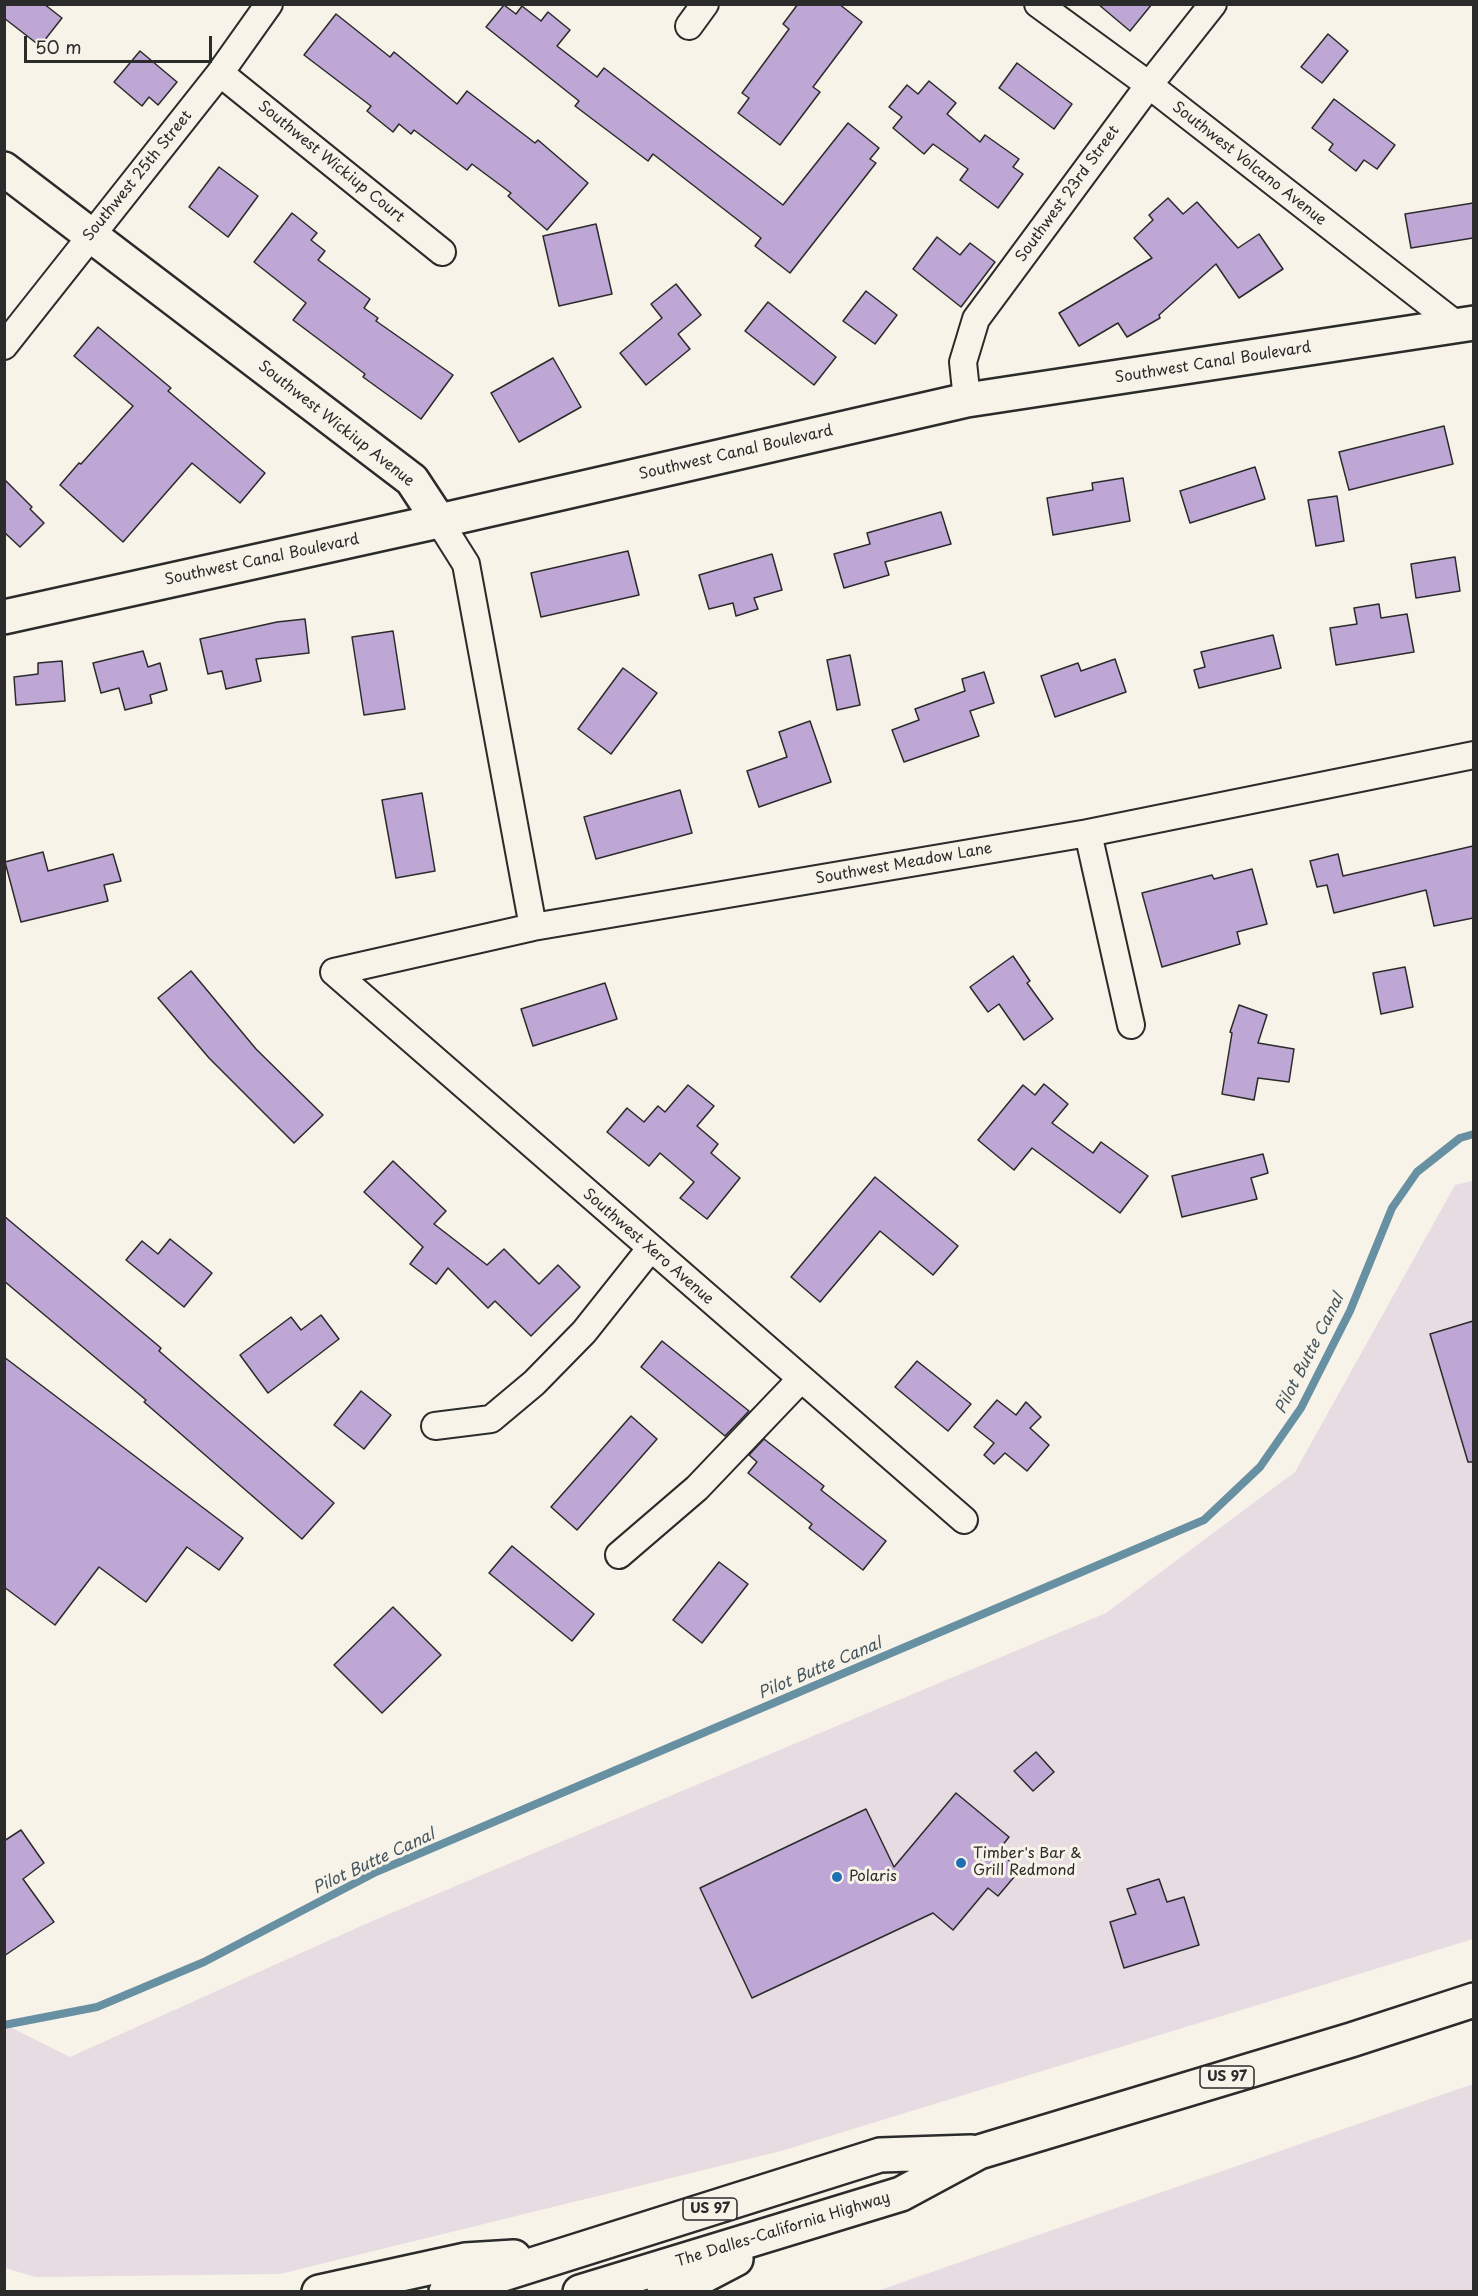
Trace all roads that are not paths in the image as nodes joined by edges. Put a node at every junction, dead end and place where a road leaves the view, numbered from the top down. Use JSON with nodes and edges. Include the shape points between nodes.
{"nodes":[{"id":1,"x":269,"y":4,"type":"edge"},
{"id":2,"x":705,"y":4,"type":"edge"},
{"id":3,"x":1038,"y":4,"type":"edge"},
{"id":4,"x":1213,"y":4,"type":"edge"},
{"id":5,"x":689,"y":26,"type":"dead end"},
{"id":6,"x":220,"y":73,"type":"junction"},
{"id":7,"x":1149,"y":85,"type":"junction"},
{"id":8,"x":4,"y":169,"type":"edge"},
{"id":9,"x":91,"y":236,"type":"junction"},
{"id":10,"x":442,"y":252,"type":"dead end"},
{"id":11,"x":1466,"y":325,"type":"edge"},
{"id":12,"x":4,"y":346,"type":"edge"},
{"id":13,"x":967,"y":400,"type":"junction"},
{"id":14,"x":439,"y":521,"type":"junction"},
{"id":15,"x":4,"y":617,"type":"edge"},
{"id":16,"x":1473,"y":755,"type":"edge"},
{"id":17,"x":1088,"y":833,"type":"junction"},
{"id":18,"x":533,"y":927,"type":"junction"},
{"id":19,"x":334,"y":972,"type":"joint"},
{"id":20,"x":1131,"y":1025,"type":"dead end"},
{"id":21,"x":650,"y":1249,"type":"junction"},
{"id":22,"x":801,"y":1379,"type":"junction"},
{"id":23,"x":435,"y":1426,"type":"dead end"},
{"id":24,"x":964,"y":1520,"type":"dead end"},
{"id":25,"x":619,"y":1555,"type":"dead end"},
{"id":26,"x":1473,"y":2000,"type":"edge"},
{"id":27,"x":979,"y":2152,"type":"junction"},
{"id":28,"x":801,"y":2224,"type":"junction"},
{"id":29,"x":573,"y":2253,"type":"junction"},
{"id":30,"x":319,"y":2292,"type":"edge"},
{"id":31,"x":446,"y":2292,"type":"edge"},
{"id":32,"x":580,"y":2292,"type":"edge"},
{"id":33,"x":664,"y":2292,"type":"edge"}],
"edges":[{"from":1,"to":6,"type":"street","name":"Southwest 25th Street"},
{"from":2,"to":5,"type":"street"},
{"from":3,"to":7,"type":"street","name":"Southwest Volcano Avenue"},
{"from":4,"to":7,"type":"street","name":"Southwest 23rd Street"},
{"from":6,"to":9,"type":"street","name":"Southwest 25th Street"},
{"from":6,"to":10,"type":"street","name":"Southwest Wickiup Court"},
{"from":7,"to":11,"type":"street","name":"Southwest Volcano Avenue"},
{"from":7,"to":13,"type":"street","name":"Southwest 23rd Street","via":[[976,319],[963,362]]},
{"from":8,"to":9,"type":"main road","name":"Southwest Wickiup Avenue"},
{"from":9,"to":12,"type":"street","name":"Southwest 25th Street"},
{"from":9,"to":14,"type":"main road","name":"Southwest Wickiup Avenue","via":[[412,480]]},
{"from":11,"to":13,"type":"main road","name":"Southwest Canal Boulevard"},
{"from":13,"to":14,"type":"main road","name":"Southwest Canal Boulevard"},
{"from":14,"to":15,"type":"main road","name":"Southwest Canal Boulevard"},
{"from":14,"to":18,"type":"street","name":"Southwest Wickiup Avenue","via":[[466,564]]},
{"from":16,"to":17,"type":"street","name":"Southwest Meadow Lane"},
{"from":17,"to":18,"type":"street","name":"Southwest Meadow Lane"},
{"from":17,"to":20,"type":"street"},
{"from":18,"to":19,"type":"street","name":"Southwest Meadow Lane"},
{"from":19,"to":21,"type":"street","name":"Southwest Xero Avenue"},
{"from":21,"to":22,"type":"street","name":"Southwest Xero Avenue"},
{"from":21,"to":23,"type":"street","via":[[584,1332],[534,1383],[491,1419]]},
{"from":22,"to":24,"type":"street","name":"Southwest Xero Avenue"},
{"from":22,"to":25,"type":"street","via":[[697,1488]]},
{"from":26,"to":27,"type":"main road","name":"The Dalles-California Highway","number":"US 97"},
{"from":27,"to":28,"type":"main road","name":"The Dalles-California Highway","number":"US 97","via":[[901,2194]]},
{"from":27,"to":29,"type":"main road","name":"The Dalles-California Highway","number":"US 97","via":[[880,2155]]},
{"from":28,"to":32,"type":"main road","name":"The Dalles-California Highway","number":"US 97"},
{"from":28,"to":33,"type":"main road","via":[[694,2281]]},
{"from":29,"to":30,"type":"main road","via":[[465,2260]]},
{"from":29,"to":31,"type":"main road","name":"The Dalles-California Highway","number":"US 97"}]}
